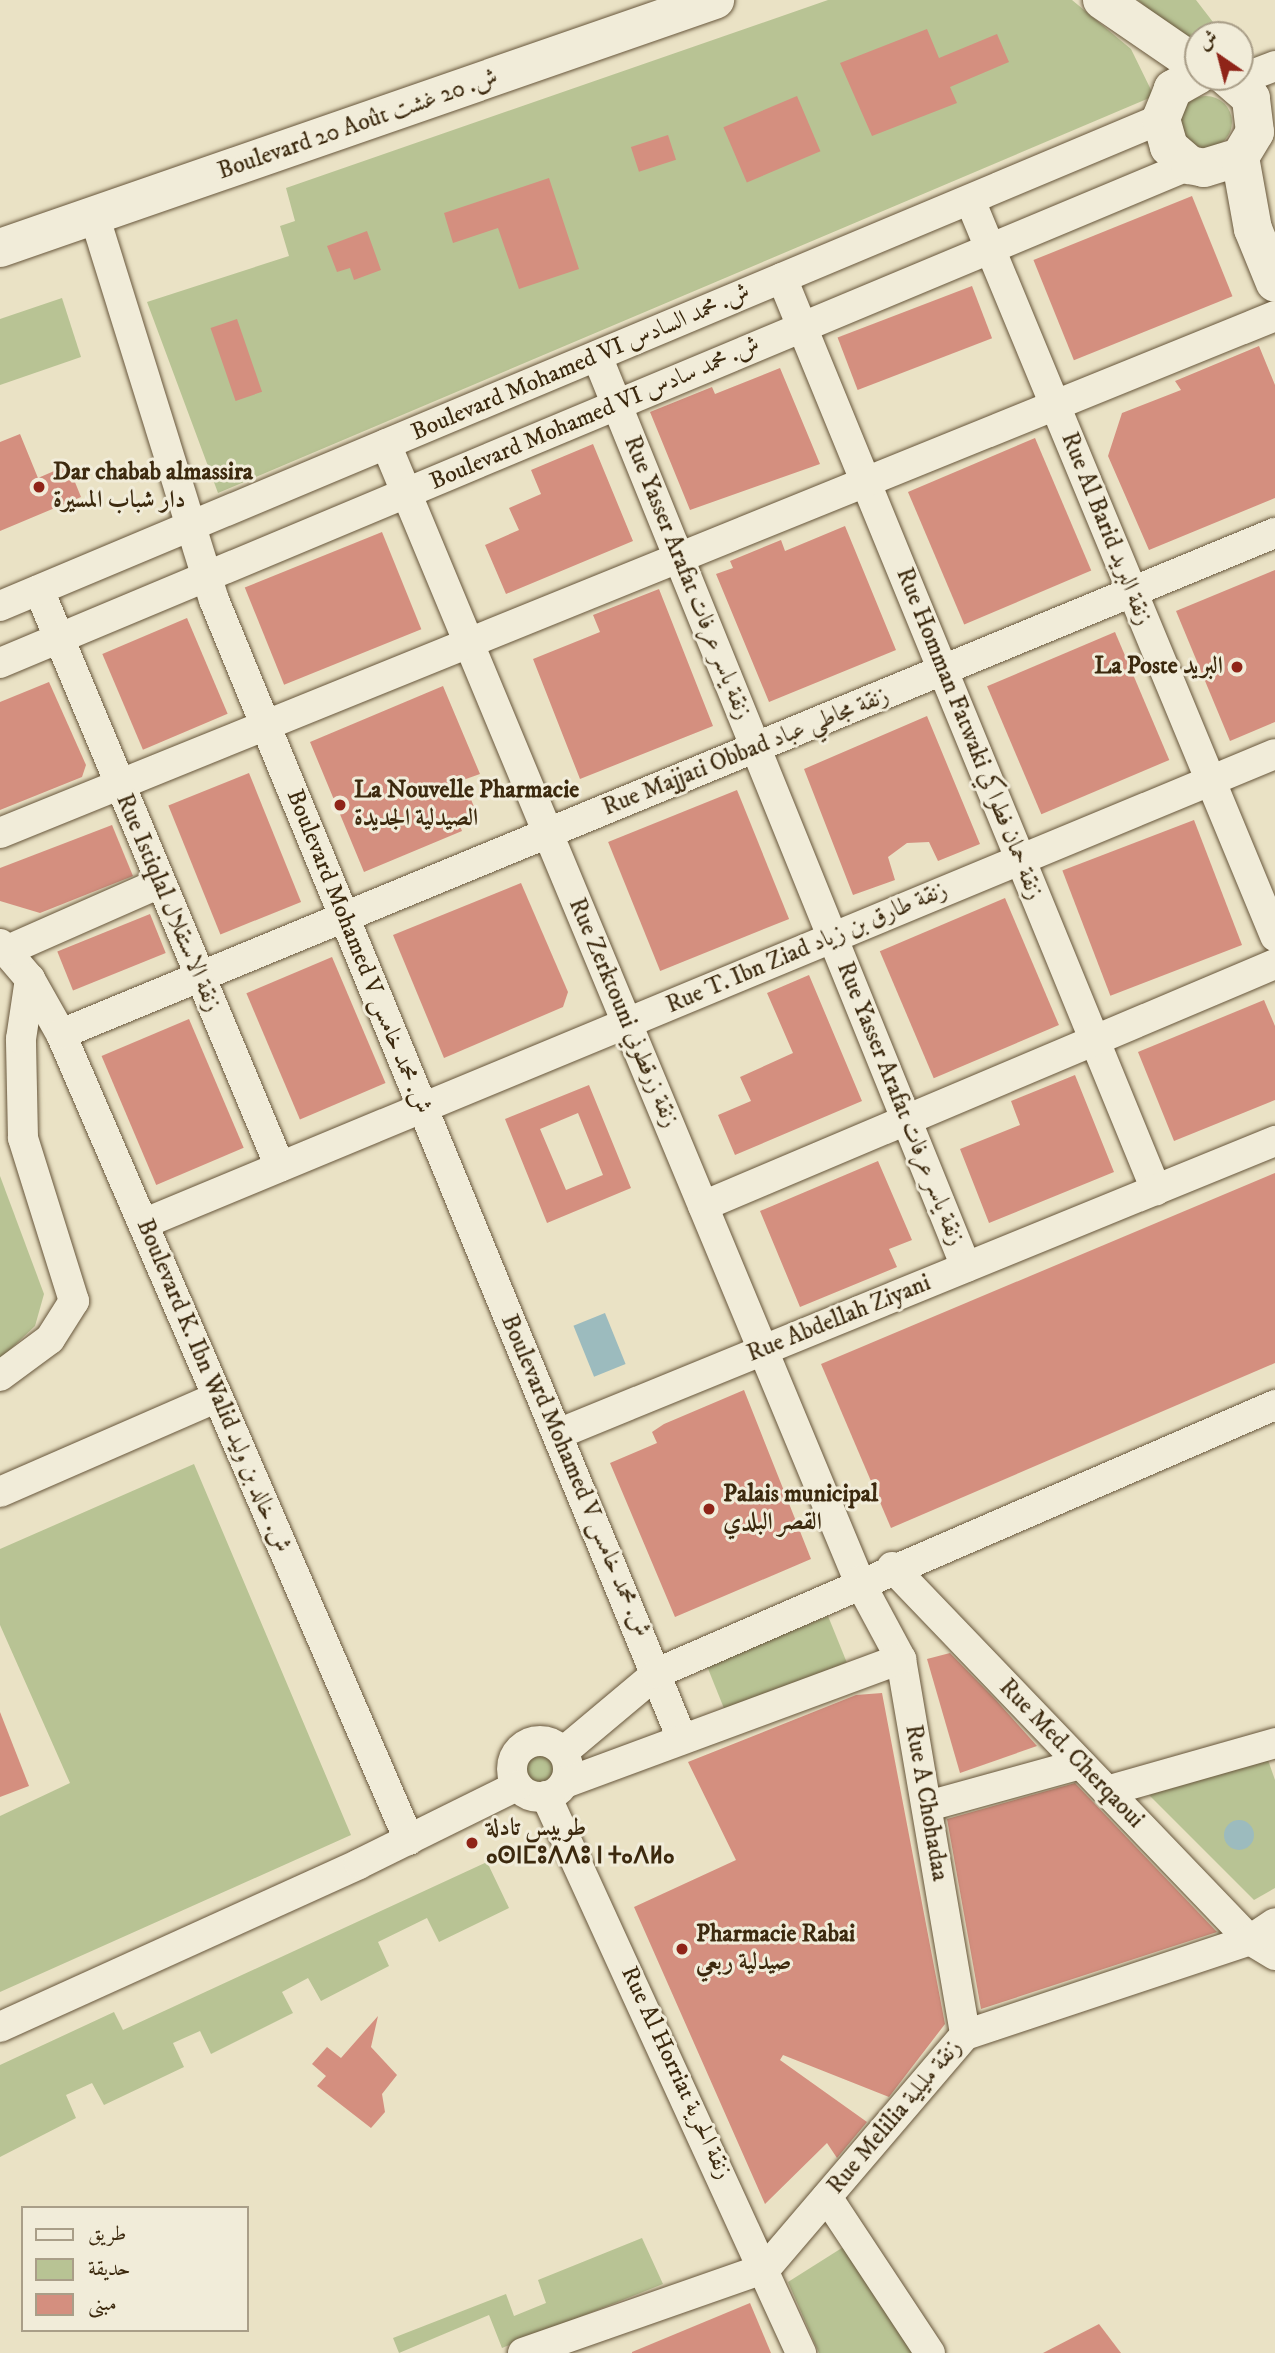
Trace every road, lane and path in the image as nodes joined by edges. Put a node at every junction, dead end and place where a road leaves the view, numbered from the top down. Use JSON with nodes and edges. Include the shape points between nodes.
{"nodes":[{"id":1,"x":715,"y":0,"type":"edge"},
{"id":2,"x":1102,"y":0,"type":"edge"},
{"id":3,"x":1275,"y":66,"type":"edge"},
{"id":4,"x":1254,"y":72,"type":"edge"},
{"id":5,"x":1183,"y":87,"type":"edge"},
{"id":6,"x":1244,"y":91,"type":"edge"},
{"id":7,"x":1257,"y":138,"type":"edge"},
{"id":8,"x":1197,"y":166,"type":"junction"},
{"id":9,"x":970,"y":200,"type":"junction"},
{"id":10,"x":95,"y":218,"type":"junction"},
{"id":11,"x":1253,"y":229,"type":"junction"},
{"id":12,"x":0,"y":248,"type":"edge"},
{"id":13,"x":990,"y":249,"type":"junction"},
{"id":14,"x":782,"y":278,"type":"junction"},
{"id":15,"x":1275,"y":283,"type":"edge"},
{"id":16,"x":1275,"y":316,"type":"edge"},
{"id":17,"x":802,"y":327,"type":"junction"},
{"id":18,"x":597,"y":356,"type":"junction"},
{"id":19,"x":617,"y":405,"type":"junction"},
{"id":20,"x":1055,"y":405,"type":"junction"},
{"id":21,"x":386,"y":444,"type":"junction"},
{"id":22,"x":865,"y":482,"type":"junction"},
{"id":23,"x":407,"y":493,"type":"junction"},
{"id":24,"x":188,"y":527,"type":"junction"},
{"id":25,"x":1275,"y":533,"type":"edge"},
{"id":26,"x":679,"y":558,"type":"junction"},
{"id":27,"x":205,"y":577,"type":"junction"},
{"id":28,"x":39,"y":590,"type":"junction"},
{"id":29,"x":1133,"y":592,"type":"junction"},
{"id":30,"x":0,"y":606,"type":"edge"},
{"id":31,"x":57,"y":639,"type":"junction"},
{"id":32,"x":469,"y":643,"type":"junction"},
{"id":33,"x":0,"y":663,"type":"edge"},
{"id":34,"x":942,"y":671,"type":"junction"},
{"id":35,"x":265,"y":726,"type":"junction"},
{"id":36,"x":756,"y":748,"type":"junction"},
{"id":37,"x":1275,"y":754,"type":"edge"},
{"id":38,"x":1210,"y":780,"type":"junction"},
{"id":39,"x":118,"y":785,"type":"junction"},
{"id":40,"x":0,"y":833,"type":"edge"},
{"id":41,"x":548,"y":833,"type":"junction"},
{"id":42,"x":1020,"y":859,"type":"junction"},
{"id":43,"x":160,"y":883,"type":"junction"},
{"id":44,"x":344,"y":918,"type":"junction"},
{"id":45,"x":1275,"y":936,"type":"edge"},
{"id":46,"x":832,"y":937,"type":"junction"},
{"id":47,"x":4,"y":947,"type":"edge"},
{"id":48,"x":1275,"y":964,"type":"edge"},
{"id":49,"x":200,"y":978,"type":"junction"},
{"id":50,"x":30,"y":979,"type":"junction"},
{"id":51,"x":627,"y":1023,"type":"junction"},
{"id":52,"x":61,"y":1034,"type":"junction"},
{"id":53,"x":1094,"y":1040,"type":"junction"},
{"id":54,"x":422,"y":1108,"type":"junction"},
{"id":55,"x":906,"y":1120,"type":"junction"},
{"id":56,"x":1275,"y":1141,"type":"edge"},
{"id":57,"x":280,"y":1167,"type":"junction"},
{"id":58,"x":1156,"y":1190,"type":"junction"},
{"id":59,"x":703,"y":1206,"type":"junction"},
{"id":60,"x":145,"y":1223,"type":"junction"},
{"id":61,"x":966,"y":1267,"type":"junction"},
{"id":62,"x":764,"y":1350,"type":"junction"},
{"id":63,"x":0,"y":1376,"type":"edge"},
{"id":64,"x":215,"y":1398,"type":"junction"},
{"id":65,"x":1275,"y":1405,"type":"edge"},
{"id":66,"x":558,"y":1434,"type":"junction"},
{"id":67,"x":0,"y":1492,"type":"edge"},
{"id":68,"x":892,"y":1567,"type":"junction"},
{"id":69,"x":859,"y":1581,"type":"junction"},
{"id":70,"x":901,"y":1659,"type":"junction"},
{"id":71,"x":657,"y":1673,"type":"junction"},
{"id":72,"x":682,"y":1739,"type":"junction"},
{"id":73,"x":1275,"y":1743,"type":"edge"},
{"id":74,"x":563,"y":1752,"type":"junction"},
{"id":75,"x":1080,"y":1764,"type":"junction"},
{"id":76,"x":517,"y":1786,"type":"junction"},
{"id":77,"x":555,"y":1789,"type":"junction"},
{"id":78,"x":1107,"y":1791,"type":"junction"},
{"id":79,"x":928,"y":1806,"type":"junction"},
{"id":80,"x":409,"y":1840,"type":"junction"},
{"id":81,"x":1275,"y":1923,"type":"edge"},
{"id":82,"x":1262,"y":1948,"type":"edge"},
{"id":83,"x":0,"y":2026,"type":"edge"},
{"id":84,"x":965,"y":2035,"type":"junction"},
{"id":85,"x":827,"y":2197,"type":"junction"},
{"id":86,"x":766,"y":2268,"type":"junction"},
{"id":87,"x":523,"y":2353,"type":"edge"},
{"id":88,"x":801,"y":2353,"type":"edge"},
{"id":89,"x":930,"y":2353,"type":"edge"}],
"edges":[{"from":1,"to":10,"type":"main road","name":"Boulevard 20 Août ش. 20 غشت"},
{"from":2,"to":5,"type":"main road","via":[[1133,25]]},
{"from":3,"to":4,"type":"street"},
{"from":5,"to":8,"type":"main road","via":[[1169,147]]},
{"from":5,"to":9,"type":"street","name":"Boulevard Mohamed VI ش. محمد السادس"},
{"from":6,"to":7,"type":"main road","via":[[1251,98]]},
{"from":7,"to":8,"type":"main road"},
{"from":7,"to":11,"type":"main road"},
{"from":8,"to":11,"type":"main road"},
{"from":8,"to":13,"type":"street","name":"Boulevard Mohamed VI ش. محمد سادس"},
{"from":9,"to":13,"type":"street","name":"Rue Al Barid زنقة البريد"},
{"from":9,"to":14,"type":"street","name":"Boulevard Mohamed VI ش. محمد السادس"},
{"from":10,"to":12,"type":"main road","name":"Boulevard 20 Août ش. 20 غشت"},
{"from":10,"to":24,"type":"street","name":"Boulevard Mohamed V ش. محمد خامس"},
{"from":11,"to":15,"type":"main road"},
{"from":13,"to":17,"type":"street","name":"Boulevard Mohamed VI ش. محمد سادس"},
{"from":13,"to":20,"type":"street","name":"Rue Al Barid زنقة البريد"},
{"from":14,"to":17,"type":"street","name":"Rue Homman Fatwaki زنقة حمان فطواكي"},
{"from":14,"to":18,"type":"street","name":"Boulevard Mohamed VI ش. محمد السادس"},
{"from":16,"to":20,"type":"street"},
{"from":17,"to":19,"type":"street","name":"Boulevard Mohamed VI ش. محمد سادس"},
{"from":17,"to":22,"type":"street","name":"Rue Homman Fatwaki زنقة حمان فطواكي"},
{"from":18,"to":19,"type":"street","name":"Rue Yasser Arafat زنقة ياسر عرفات"},
{"from":18,"to":21,"type":"street","name":"Boulevard Mohamed VI ش. محمد السادس"},
{"from":19,"to":23,"type":"street","name":"Boulevard Mohamed VI ش. محمد سادس"},
{"from":19,"to":26,"type":"street","name":"Rue Yasser Arafat زنقة ياسر عرفات"},
{"from":20,"to":22,"type":"street"},
{"from":20,"to":29,"type":"street","name":"Rue Al Barid زنقة البريد"},
{"from":21,"to":23,"type":"street","name":"Rue Zerktouni زنقة زرقطوني"},
{"from":21,"to":24,"type":"street","name":"Boulevard Mohamed VI ش. محمد السادس"},
{"from":22,"to":26,"type":"street"},
{"from":22,"to":34,"type":"street","name":"Rue Homman Fatwaki زنقة حمان فطواكي"},
{"from":23,"to":27,"type":"street","name":"Boulevard Mohamed VI ش. محمد سادس"},
{"from":23,"to":32,"type":"street","name":"Rue Zerktouni زنقة زرقطوني"},
{"from":24,"to":27,"type":"street","name":"Boulevard Mohamed V ش. محمد خامس"},
{"from":24,"to":28,"type":"street","name":"Boulevard Mohamed VI ش. محمد السادس"},
{"from":25,"to":29,"type":"street","name":"Rue Majjati Obbad زنقة مجاطي عباد"},
{"from":26,"to":32,"type":"street"},
{"from":26,"to":36,"type":"street","name":"Rue Yasser Arafat زنقة ياسر عرفات"},
{"from":27,"to":31,"type":"street","name":"Boulevard Mohamed VI ش. محمد سادس"},
{"from":27,"to":35,"type":"street","name":"Boulevard Mohamed V ش. محمد خامس"},
{"from":28,"to":30,"type":"street","name":"Boulevard Mohamed VI ش. محمد السادس"},
{"from":28,"to":31,"type":"street","name":"Rue Istiqlal زنقة الاستقلال"},
{"from":29,"to":34,"type":"street","name":"Rue Majjati Obbad زنقة مجاطي عباد"},
{"from":29,"to":38,"type":"street","name":"Rue Al Barid زنقة البريد"},
{"from":31,"to":33,"type":"street","name":"Boulevard Mohamed VI ش. محمد سادس"},
{"from":31,"to":39,"type":"street","name":"Rue Istiqlal زنقة الاستقلال"},
{"from":32,"to":35,"type":"street"},
{"from":32,"to":41,"type":"street","name":"Rue Zerktouni زنقة زرقطوني"},
{"from":34,"to":36,"type":"street","name":"Rue Majjati Obbad زنقة مجاطي عباد"},
{"from":34,"to":42,"type":"street","name":"Rue Homman Fatwaki زنقة حمان فطواكي"},
{"from":35,"to":39,"type":"street"},
{"from":35,"to":44,"type":"street","name":"Boulevard Mohamed V ش. محمد خامس"},
{"from":36,"to":41,"type":"street","name":"Rue Majjati Obbad زنقة مجاطي عباد"},
{"from":36,"to":46,"type":"street","name":"Rue Yasser Arafat زنقة ياسر عرفات"},
{"from":37,"to":38,"type":"street","name":"Rue T. Ibn Ziad زنقة طارق بن زياد"},
{"from":38,"to":42,"type":"street","name":"Rue T. Ibn Ziad زنقة طارق بن زياد"},
{"from":38,"to":45,"type":"street","name":"Rue Al Barid زنقة البريد"},
{"from":39,"to":40,"type":"street"},
{"from":39,"to":43,"type":"street","name":"Rue Istiqlal زنقة الاستقلال"},
{"from":41,"to":44,"type":"street","name":"Rue Majjati Obbad زنقة مجاطي عباد"},
{"from":41,"to":51,"type":"street","name":"Rue Zerktouni زنقة زرقطوني"},
{"from":42,"to":46,"type":"street","name":"Rue T. Ibn Ziad زنقة طارق بن زياد"},
{"from":42,"to":53,"type":"street","name":"Rue Homman Fatwaki زنقة حمان فطواكي"},
{"from":43,"to":47,"type":"street"},
{"from":43,"to":49,"type":"street","name":"Rue Istiqlal زنقة الاستقلال"},
{"from":44,"to":49,"type":"street","name":"Rue Majjati Obbad زنقة مجاطي عباد"},
{"from":44,"to":54,"type":"street","name":"Boulevard Mohamed V ش. محمد خامس"},
{"from":46,"to":51,"type":"street","name":"Rue T. Ibn Ziad زنقة طارق بن زياد"},
{"from":46,"to":55,"type":"street","name":"Rue Yasser Arafat زنقة ياسر عرفات"},
{"from":47,"to":50,"type":"street","name":"Boulevard K. Ibn Walid ش. خالد بن وليد"},
{"from":48,"to":53,"type":"street"},
{"from":49,"to":52,"type":"street","name":"Rue Majjati Obbad زنقة مجاطي عباد"},
{"from":49,"to":57,"type":"street","name":"Rue Istiqlal زنقة الاستقلال"},
{"from":50,"to":52,"type":"street","name":"Boulevard K. Ibn Walid ش. خالد بن وليد"},
{"from":50,"to":63,"type":"street","via":[[21,1039],[23,1138],[74,1301],[50,1339]]},
{"from":51,"to":54,"type":"street","name":"Rue T. Ibn Ziad زنقة طارق بن زياد"},
{"from":51,"to":59,"type":"street","name":"Rue Zerktouni زنقة زرقطوني"},
{"from":52,"to":60,"type":"street","name":"Boulevard K. Ibn Walid ش. خالد بن وليد"},
{"from":53,"to":55,"type":"street"},
{"from":53,"to":58,"type":"street","name":"Rue Homman Fatwaki زنقة حمان فطواكي"},
{"from":54,"to":57,"type":"street","name":"Rue T. Ibn Ziad زنقة طارق بن زياد"},
{"from":54,"to":66,"type":"street","name":"Boulevard Mohamed V ش. محمد خامس"},
{"from":55,"to":59,"type":"street"},
{"from":55,"to":61,"type":"street","name":"Rue Yasser Arafat زنقة ياسر عرفات"},
{"from":56,"to":58,"type":"street","name":"Rue Abdellah Ziyani"},
{"from":57,"to":60,"type":"street","name":"Rue T. Ibn Ziad زنقة طارق بن زياد"},
{"from":58,"to":61,"type":"street","name":"Rue Abdellah Ziyani"},
{"from":59,"to":62,"type":"street","name":"Rue Zerktouni زنقة زرقطوني"},
{"from":60,"to":64,"type":"street","name":"Boulevard K. Ibn Walid ش. خالد بن وليد"},
{"from":61,"to":62,"type":"street","name":"Rue Abdellah Ziyani"},
{"from":62,"to":66,"type":"street","name":"Rue Abdellah Ziyani"},
{"from":62,"to":69,"type":"street","name":"Rue Zerktouni زنقة زرقطوني"},
{"from":64,"to":67,"type":"street"},
{"from":64,"to":80,"type":"street","name":"Boulevard K. Ibn Walid ش. خالد بن وليد"},
{"from":65,"to":68,"type":"street"},
{"from":66,"to":71,"type":"street","name":"Boulevard Mohamed V ش. محمد خامس"},
{"from":68,"to":69,"type":"street"},
{"from":68,"to":75,"type":"street","name":"Rue Med. Cherqaoui"},
{"from":69,"to":70,"type":"street","name":"Rue A Chohadaa"},
{"from":69,"to":71,"type":"street"},
{"from":70,"to":72,"type":"street"},
{"from":70,"to":79,"type":"street","name":"Rue A Chohadaa"},
{"from":71,"to":72,"type":"street","name":"Boulevard Mohamed V ش. محمد خامس"},
{"from":71,"to":74,"type":"street"},
{"from":72,"to":77,"type":"street"},
{"from":73,"to":78,"type":"street"},
{"from":74,"to":76,"type":"street","via":[[549,1742],[524,1745],[512,1768]]},
{"from":74,"to":77,"type":"street"},
{"from":75,"to":78,"type":"street","name":"Rue Med. Cherqaoui"},
{"from":75,"to":79,"type":"street"},
{"from":76,"to":77,"type":"street","via":[[530,1795]]},
{"from":76,"to":80,"type":"street"},
{"from":77,"to":86,"type":"street","name":"Rue Al Horriat زنقة الحرية"},
{"from":78,"to":82,"type":"street","name":"Rue Med. Cherqaoui"},
{"from":79,"to":84,"type":"street","name":"Rue A Chohadaa"},
{"from":80,"to":83,"type":"street"},
{"from":81,"to":82,"type":"street","name":"Rue Melilia زنقة مليلية"},
{"from":82,"to":84,"type":"street","name":"Rue Melilia زنقة مليلية"},
{"from":84,"to":85,"type":"street","name":"Rue Melilia زنقة مليلية"},
{"from":85,"to":86,"type":"street","name":"Rue Melilia زنقة مليلية"},
{"from":85,"to":89,"type":"street"},
{"from":86,"to":87,"type":"street"},
{"from":86,"to":88,"type":"street","name":"Rue Al Horriat زنقة الحرية"}]}
